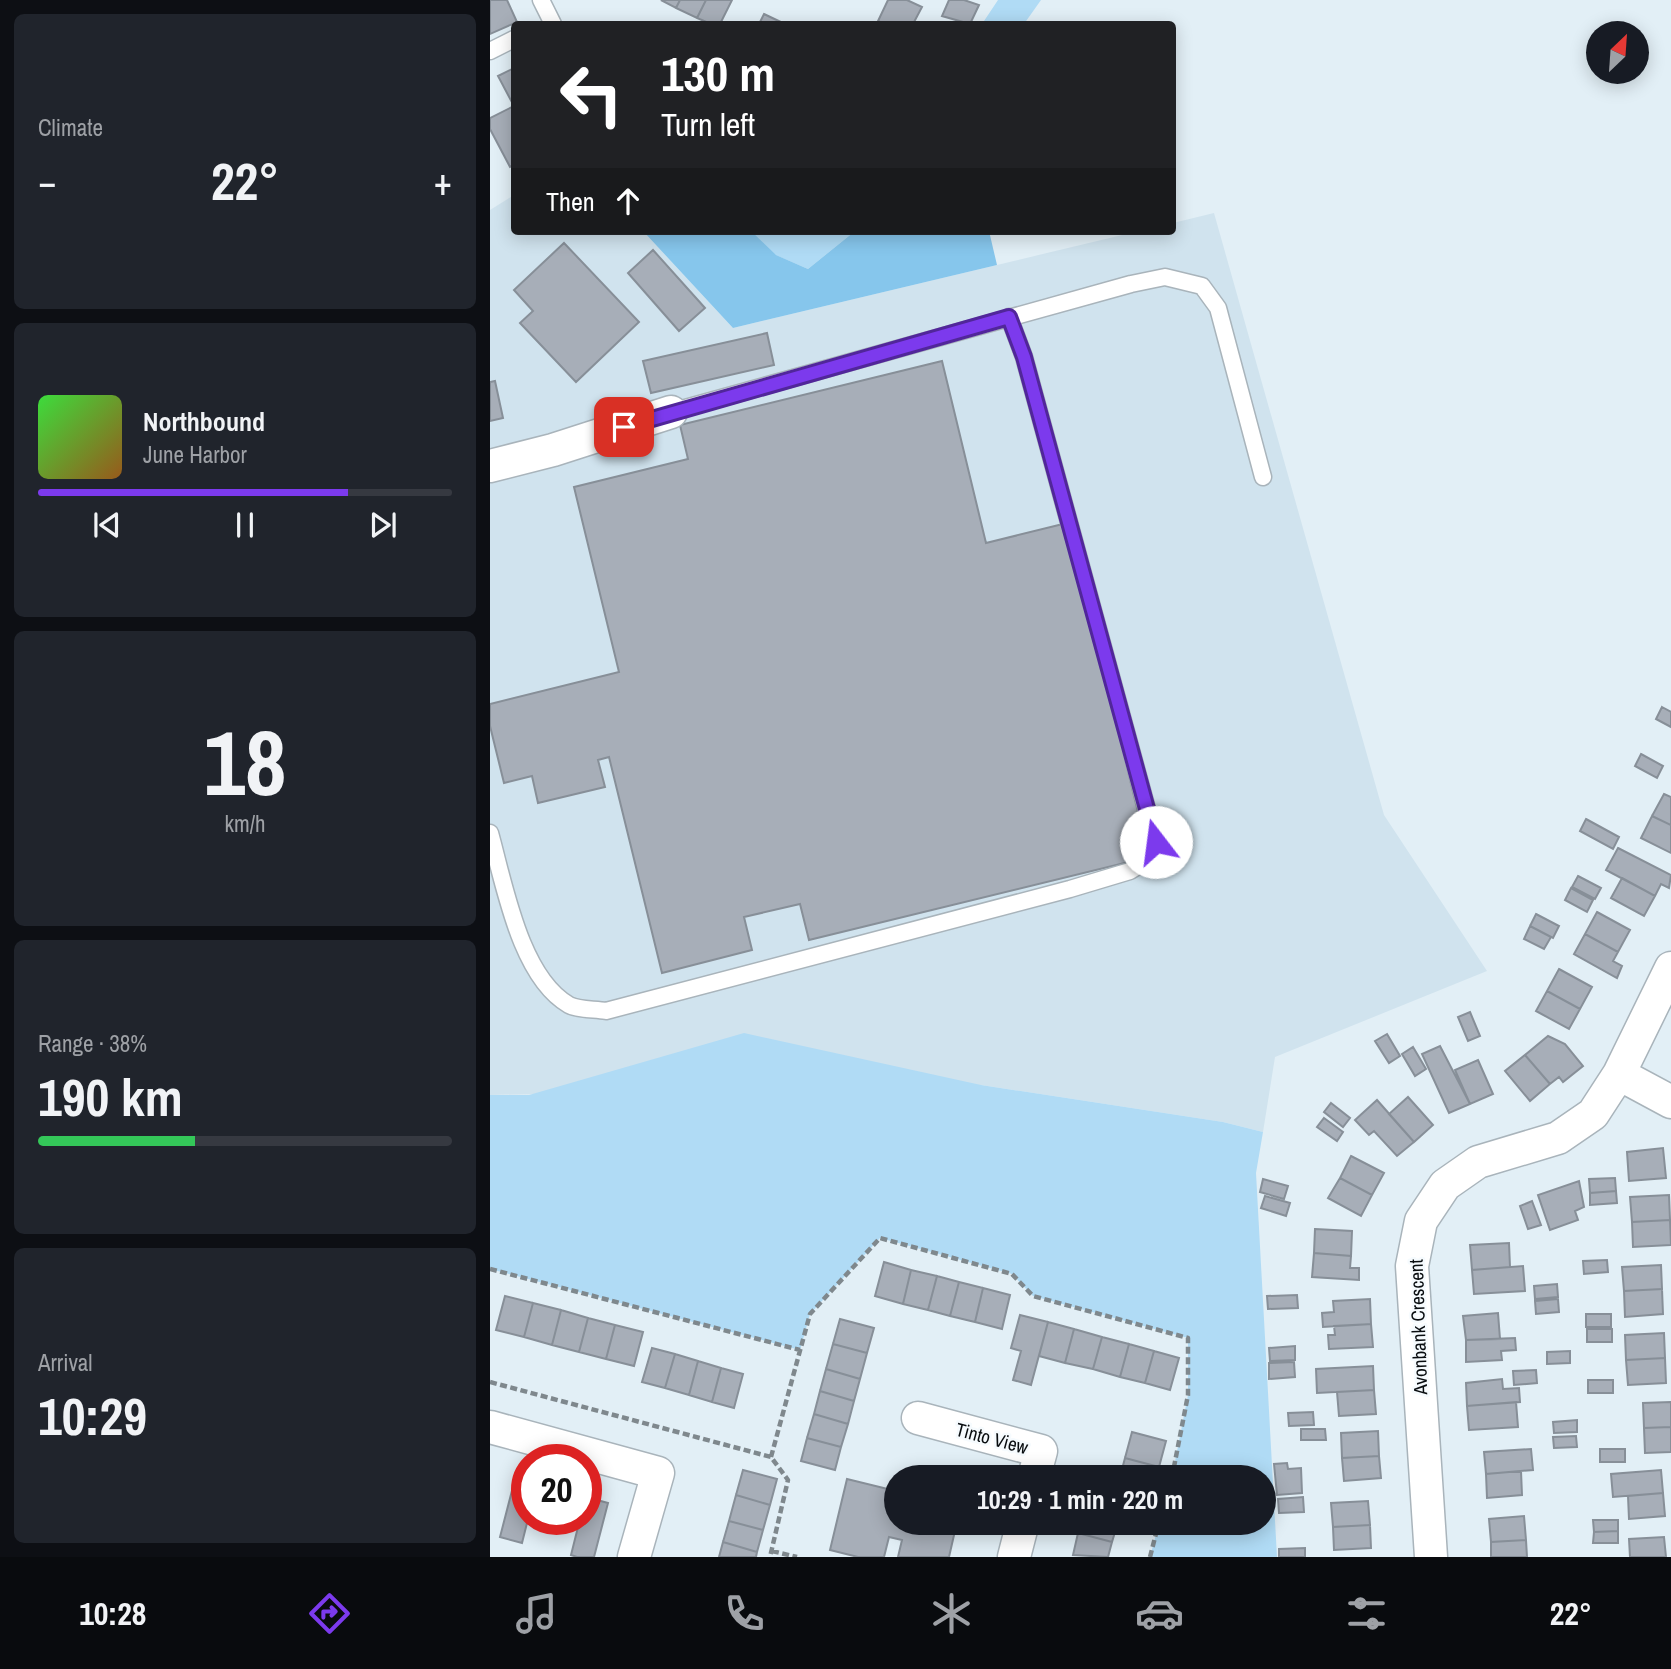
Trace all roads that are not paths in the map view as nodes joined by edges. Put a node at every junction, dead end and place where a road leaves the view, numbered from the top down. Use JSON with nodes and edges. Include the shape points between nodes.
{"nodes":[{"id":1,"x":541,"y":0,"type":"edge"},
{"id":2,"x":548,"y":21,"type":"edge"},
{"id":3,"x":511,"y":40,"type":"edge"},
{"id":4,"x":490,"y":51,"type":"edge"},
{"id":5,"x":1009,"y":317,"type":"junction"},
{"id":6,"x":671,"y":412,"type":"joint"},
{"id":7,"x":490,"y":466,"type":"edge"},
{"id":8,"x":1263,"y":477,"type":"dead end"},
{"id":9,"x":490,"y":833,"type":"edge"},
{"id":10,"x":1671,"y":968,"type":"edge"},
{"id":11,"x":1619,"y":1074,"type":"junction"},
{"id":12,"x":1671,"y":1102,"type":"edge"},
{"id":13,"x":918,"y":1418,"type":"dead end"},
{"id":14,"x":490,"y":1427,"type":"edge"},
{"id":15,"x":1037,"y":1465,"type":"edge"},
{"id":16,"x":1020,"y":1535,"type":"edge"},
{"id":17,"x":634,"y":1557,"type":"edge"},
{"id":18,"x":1014,"y":1557,"type":"edge"},
{"id":19,"x":1431,"y":1557,"type":"edge"}],
"edges":[{"from":1,"to":2,"type":"lane"},
{"from":3,"to":4,"type":"lane"},
{"from":5,"to":6,"type":"lane"},
{"from":5,"to":8,"type":"lane","via":[[1165,277],[1202,286],[1219,308]]},
{"from":5,"to":9,"type":"lane","via":[[1024,357],[1156,842],[1146,861],[1130,871],[1070,889],[606,1011],[569,1005],[532,968]]},
{"from":6,"to":7,"type":"street"},
{"from":10,"to":11,"type":"street","name":"Avonbank Crescent"},
{"from":11,"to":12,"type":"street"},
{"from":11,"to":19,"type":"street","name":"Avonbank Crescent","via":[[1593,1114],[1558,1138],[1478,1162],[1445,1185],[1421,1221],[1412,1266]]},
{"from":13,"to":15,"type":"street","name":"Tinto View","via":[[1041,1451]]},
{"from":14,"to":17,"type":"street","via":[[658,1472]]},
{"from":16,"to":18,"type":"street"}]}
